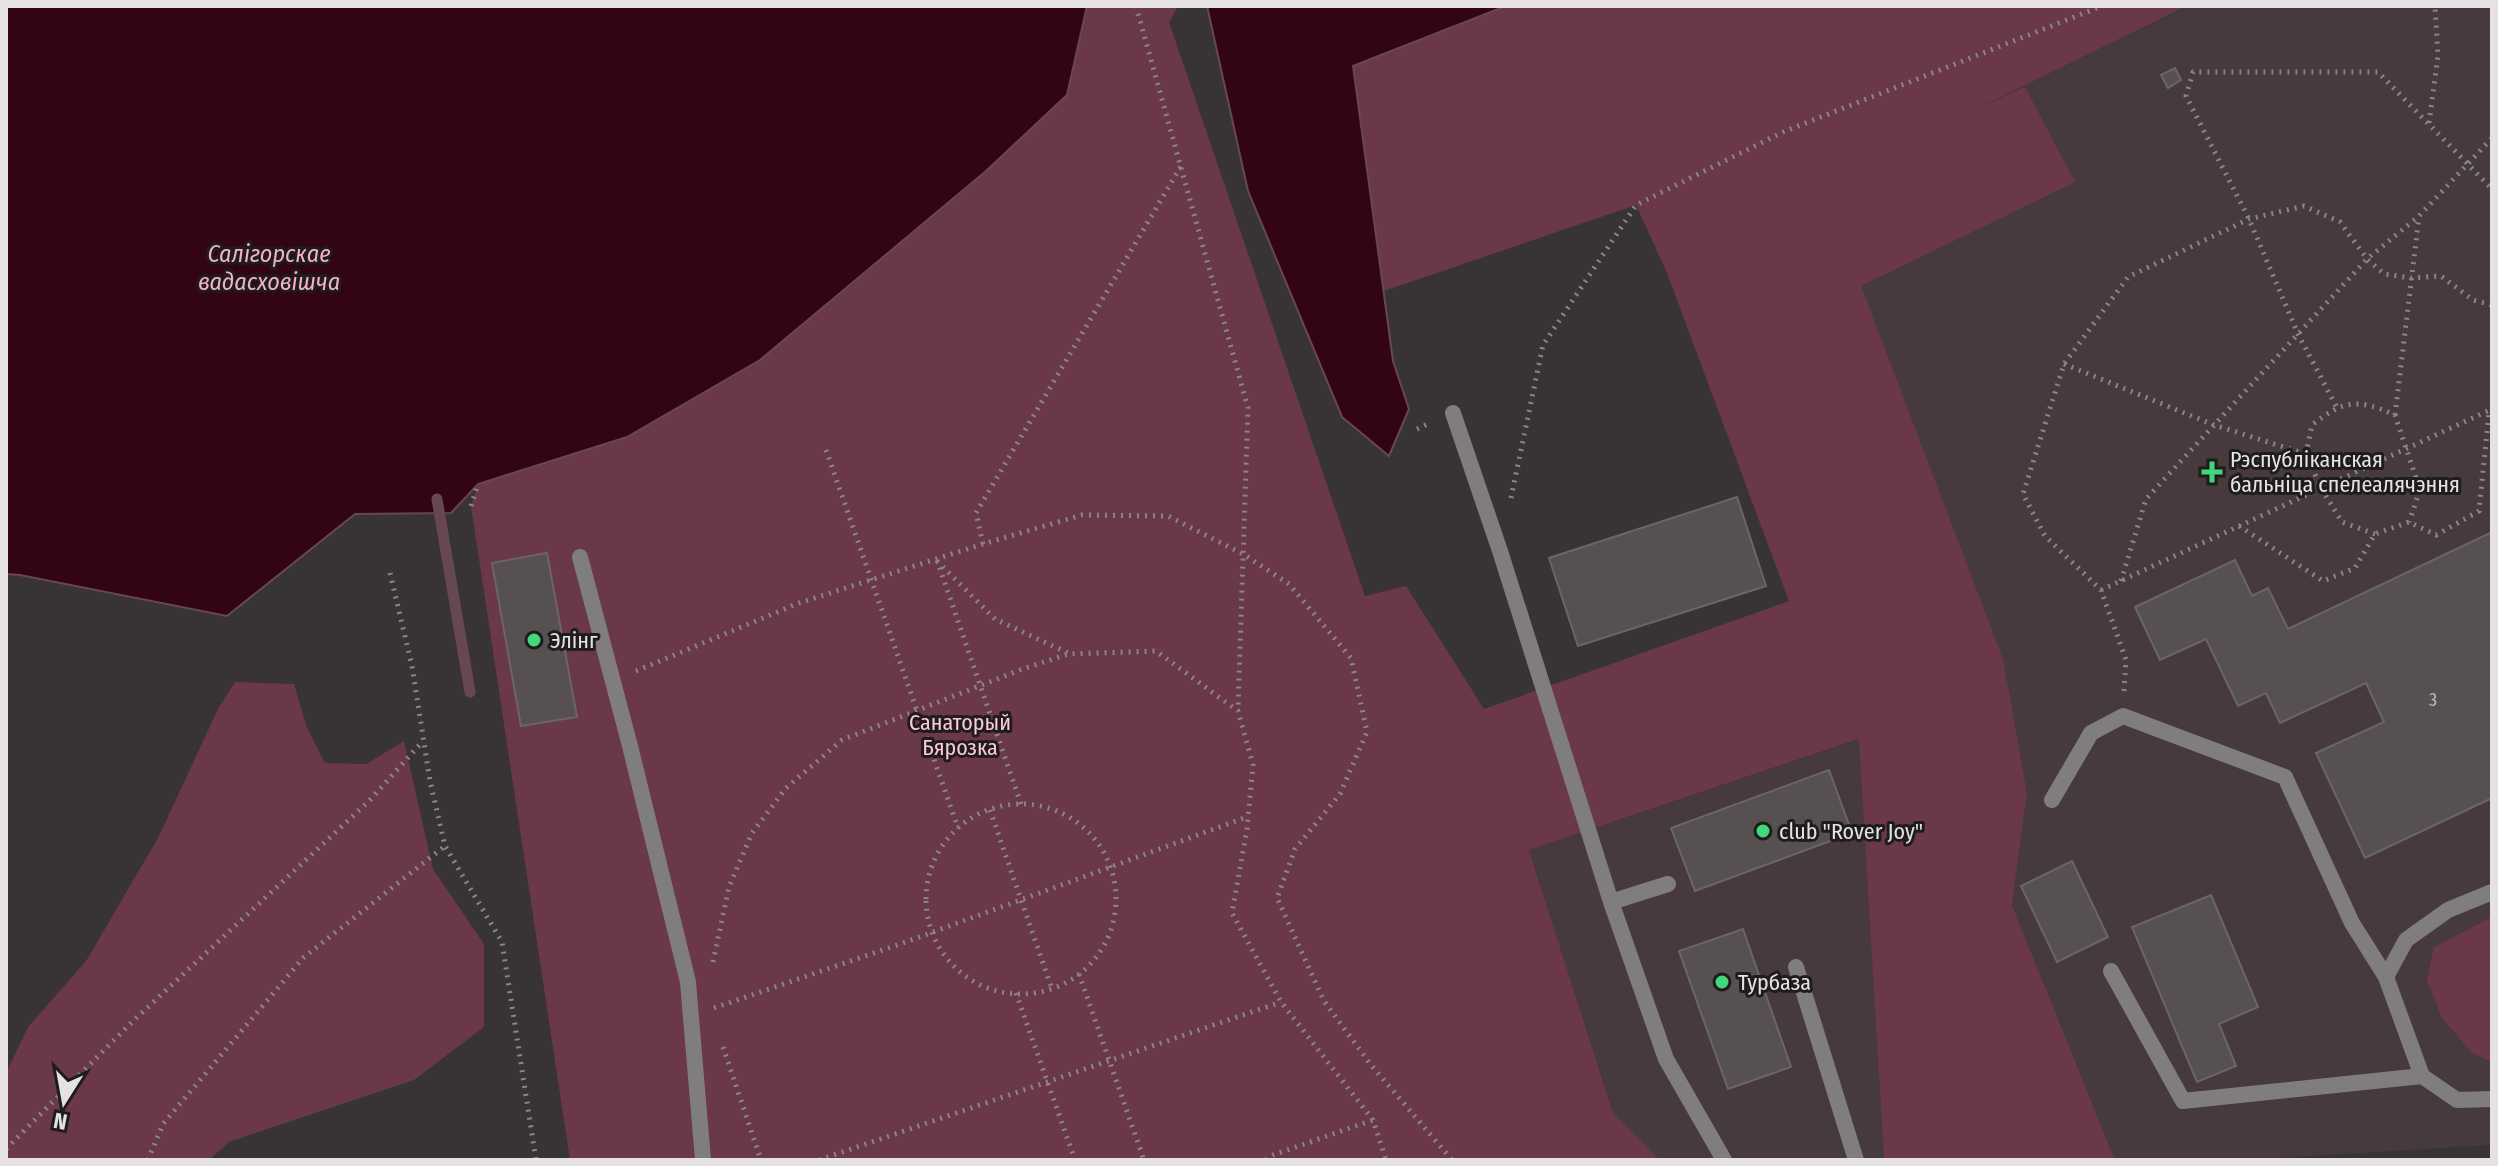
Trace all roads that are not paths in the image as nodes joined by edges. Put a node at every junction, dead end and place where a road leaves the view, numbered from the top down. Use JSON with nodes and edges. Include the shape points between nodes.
{"nodes":[{"id":1,"x":1453,"y":413,"type":"dead end"},
{"id":2,"x":580,"y":557,"type":"dead end"},
{"id":3,"x":2052,"y":800,"type":"dead end"},
{"id":4,"x":1668,"y":884,"type":"dead end"},
{"id":5,"x":2492,"y":892,"type":"edge"},
{"id":6,"x":1611,"y":902,"type":"junction"},
{"id":7,"x":1796,"y":967,"type":"dead end"},
{"id":8,"x":2111,"y":971,"type":"dead end"},
{"id":9,"x":2386,"y":977,"type":"junction"},
{"id":10,"x":2422,"y":1076,"type":"junction"},
{"id":11,"x":2492,"y":1099,"type":"edge"},
{"id":12,"x":703,"y":1160,"type":"edge"},
{"id":13,"x":1724,"y":1160,"type":"edge"},
{"id":14,"x":1856,"y":1160,"type":"edge"}],
"edges":[{"from":1,"to":6,"type":"lane"},
{"from":2,"to":12,"type":"lane","via":[[688,982]]},
{"from":3,"to":9,"type":"lane","via":[[2091,733],[2123,716],[2285,777],[2352,923]]},
{"from":4,"to":6,"type":"lane"},
{"from":5,"to":9,"type":"lane","via":[[2448,910],[2406,940]]},
{"from":6,"to":13,"type":"lane","via":[[1666,1059]]},
{"from":7,"to":14,"type":"lane"},
{"from":8,"to":10,"type":"lane","via":[[2183,1101]]},
{"from":9,"to":10,"type":"lane"},
{"from":10,"to":11,"type":"lane","via":[[2457,1100]]}]}
